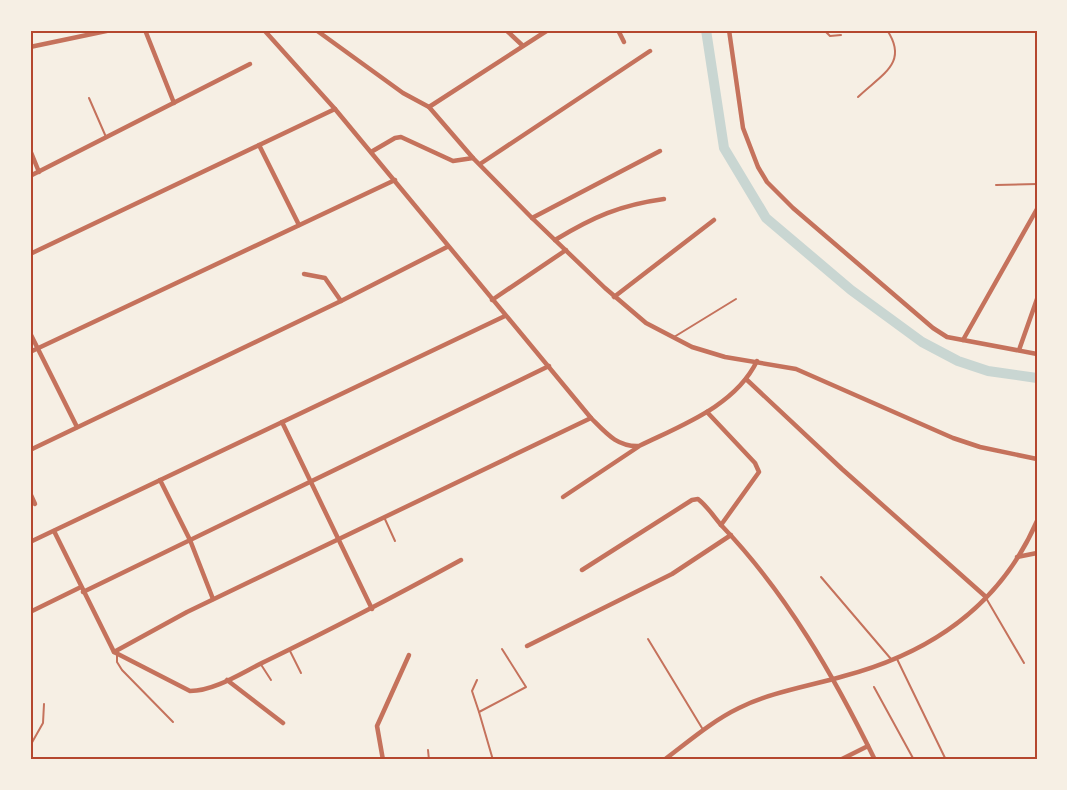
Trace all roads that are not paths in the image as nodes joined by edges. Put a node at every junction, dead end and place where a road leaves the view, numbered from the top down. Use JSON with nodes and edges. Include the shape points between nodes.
{"nodes":[{"id":1,"x":111,"y":30,"type":"edge"},
{"id":2,"x":146,"y":30,"type":"edge"},
{"id":3,"x":264,"y":30,"type":"edge"},
{"id":4,"x":316,"y":30,"type":"edge"},
{"id":5,"x":506,"y":30,"type":"edge"},
{"id":6,"x":548,"y":30,"type":"edge"},
{"id":7,"x":618,"y":30,"type":"edge"},
{"id":8,"x":729,"y":30,"type":"edge"},
{"id":9,"x":824,"y":30,"type":"edge"},
{"id":10,"x":887,"y":30,"type":"edge"},
{"id":11,"x":841,"y":35,"type":"dead end"},
{"id":12,"x":624,"y":42,"type":"dead end"},
{"id":13,"x":522,"y":45,"type":"junction"},
{"id":14,"x":30,"y":47,"type":"edge"},
{"id":15,"x":650,"y":51,"type":"dead end"},
{"id":16,"x":250,"y":64,"type":"dead end"},
{"id":17,"x":858,"y":97,"type":"dead end"},
{"id":18,"x":89,"y":98,"type":"dead end"},
{"id":19,"x":174,"y":103,"type":"junction"},
{"id":20,"x":429,"y":107,"type":"junction"},
{"id":21,"x":335,"y":109,"type":"junction"},
{"id":22,"x":106,"y":137,"type":"junction"},
{"id":23,"x":259,"y":145,"type":"junction"},
{"id":24,"x":30,"y":150,"type":"edge"},
{"id":25,"x":660,"y":151,"type":"dead end"},
{"id":26,"x":372,"y":152,"type":"junction"},
{"id":27,"x":473,"y":158,"type":"junction"},
{"id":28,"x":480,"y":164,"type":"junction"},
{"id":29,"x":39,"y":172,"type":"junction"},
{"id":30,"x":30,"y":176,"type":"edge"},
{"id":31,"x":395,"y":180,"type":"junction"},
{"id":32,"x":1037,"y":184,"type":"edge"},
{"id":33,"x":996,"y":185,"type":"dead end"},
{"id":34,"x":664,"y":199,"type":"dead end"},
{"id":35,"x":1037,"y":208,"type":"edge"},
{"id":36,"x":532,"y":218,"type":"junction"},
{"id":37,"x":714,"y":220,"type":"dead end"},
{"id":38,"x":299,"y":225,"type":"junction"},
{"id":39,"x":555,"y":240,"type":"junction"},
{"id":40,"x":447,"y":247,"type":"junction"},
{"id":41,"x":566,"y":250,"type":"junction"},
{"id":42,"x":30,"y":254,"type":"edge"},
{"id":43,"x":304,"y":274,"type":"dead end"},
{"id":44,"x":614,"y":297,"type":"junction"},
{"id":45,"x":1037,"y":299,"type":"edge"},
{"id":46,"x":492,"y":300,"type":"junction"},
{"id":47,"x":736,"y":300,"type":"dead end"},
{"id":48,"x":341,"y":301,"type":"junction"},
{"id":49,"x":505,"y":316,"type":"junction"},
{"id":50,"x":30,"y":333,"type":"edge"},
{"id":51,"x":672,"y":339,"type":"junction"},
{"id":52,"x":963,"y":340,"type":"junction"},
{"id":53,"x":38,"y":348,"type":"junction"},
{"id":54,"x":1019,"y":350,"type":"junction"},
{"id":55,"x":30,"y":352,"type":"edge"},
{"id":56,"x":1037,"y":354,"type":"edge"},
{"id":57,"x":757,"y":361,"type":"junction"},
{"id":58,"x":549,"y":366,"type":"junction"},
{"id":59,"x":746,"y":379,"type":"junction"},
{"id":60,"x":706,"y":412,"type":"junction"},
{"id":61,"x":591,"y":418,"type":"junction"},
{"id":62,"x":282,"y":422,"type":"junction"},
{"id":63,"x":77,"y":427,"type":"junction"},
{"id":64,"x":639,"y":446,"type":"junction"},
{"id":65,"x":30,"y":450,"type":"edge"},
{"id":66,"x":1037,"y":459,"type":"edge"},
{"id":67,"x":160,"y":480,"type":"junction"},
{"id":68,"x":310,"y":481,"type":"junction"},
{"id":69,"x":30,"y":493,"type":"edge"},
{"id":70,"x":562,"y":497,"type":"dead end"},
{"id":71,"x":35,"y":504,"type":"dead end"},
{"id":72,"x":384,"y":517,"type":"junction"},
{"id":73,"x":1037,"y":521,"type":"edge"},
{"id":74,"x":721,"y":525,"type":"junction"},
{"id":75,"x":54,"y":531,"type":"junction"},
{"id":76,"x":731,"y":535,"type":"junction"},
{"id":77,"x":339,"y":538,"type":"junction"},
{"id":78,"x":190,"y":540,"type":"junction"},
{"id":79,"x":395,"y":541,"type":"dead end"},
{"id":80,"x":30,"y":542,"type":"edge"},
{"id":81,"x":1037,"y":553,"type":"edge"},
{"id":82,"x":1017,"y":557,"type":"junction"},
{"id":83,"x":461,"y":560,"type":"dead end"},
{"id":84,"x":582,"y":570,"type":"dead end"},
{"id":85,"x":821,"y":577,"type":"dead end"},
{"id":86,"x":82,"y":590,"type":"junction"},
{"id":87,"x":986,"y":597,"type":"junction"},
{"id":88,"x":213,"y":599,"type":"junction"},
{"id":89,"x":372,"y":609,"type":"junction"},
{"id":90,"x":30,"y":612,"type":"edge"},
{"id":91,"x":648,"y":639,"type":"dead end"},
{"id":92,"x":527,"y":646,"type":"dead end"},
{"id":93,"x":289,"y":649,"type":"junction"},
{"id":94,"x":502,"y":649,"type":"dead end"},
{"id":95,"x":116,"y":653,"type":"junction"},
{"id":96,"x":409,"y":656,"type":"dead end"},
{"id":97,"x":895,"y":660,"type":"junction"},
{"id":98,"x":260,"y":663,"type":"junction"},
{"id":99,"x":1024,"y":663,"type":"dead end"},
{"id":100,"x":301,"y":673,"type":"dead end"},
{"id":101,"x":832,"y":678,"type":"junction"},
{"id":102,"x":227,"y":680,"type":"junction"},
{"id":103,"x":271,"y":680,"type":"dead end"},
{"id":104,"x":477,"y":680,"type":"dead end"},
{"id":105,"x":873,"y":687,"type":"dead end"},
{"id":106,"x":44,"y":704,"type":"dead end"},
{"id":107,"x":479,"y":711,"type":"junction"},
{"id":108,"x":173,"y":722,"type":"dead end"},
{"id":109,"x":283,"y":723,"type":"dead end"},
{"id":110,"x":704,"y":731,"type":"junction"},
{"id":111,"x":30,"y":746,"type":"edge"},
{"id":112,"x":868,"y":746,"type":"junction"},
{"id":113,"x":428,"y":750,"type":"dead end"},
{"id":114,"x":383,"y":760,"type":"edge"},
{"id":115,"x":429,"y":760,"type":"edge"},
{"id":116,"x":493,"y":760,"type":"edge"},
{"id":117,"x":664,"y":760,"type":"edge"},
{"id":118,"x":840,"y":760,"type":"edge"},
{"id":119,"x":875,"y":760,"type":"edge"},
{"id":120,"x":914,"y":760,"type":"edge"},
{"id":121,"x":946,"y":760,"type":"edge"}],
"edges":[{"from":1,"to":14,"type":"street"},
{"from":2,"to":19,"type":"street"},
{"from":3,"to":21,"type":"street"},
{"from":4,"to":20,"type":"street","via":[[403,93]]},
{"from":5,"to":13,"type":"street"},
{"from":6,"to":13,"type":"street"},
{"from":7,"to":12,"type":"street"},
{"from":8,"to":52,"type":"street","via":[[743,128],[768,182],[925,322],[947,337]]},
{"from":9,"to":11,"type":"lane","via":[[830,36]]},
{"from":10,"to":17,"type":"lane","via":[[898,54]]},
{"from":13,"to":20,"type":"street"},
{"from":15,"to":28,"type":"street"},
{"from":16,"to":19,"type":"street"},
{"from":18,"to":22,"type":"lane"},
{"from":19,"to":22,"type":"street"},
{"from":20,"to":27,"type":"street"},
{"from":21,"to":23,"type":"street"},
{"from":21,"to":26,"type":"street"},
{"from":22,"to":29,"type":"street"},
{"from":23,"to":38,"type":"street"},
{"from":23,"to":42,"type":"street"},
{"from":24,"to":29,"type":"street"},
{"from":25,"to":36,"type":"street"},
{"from":26,"to":27,"type":"street","via":[[401,137],[453,161]]},
{"from":26,"to":31,"type":"street"},
{"from":27,"to":28,"type":"street"},
{"from":28,"to":36,"type":"street"},
{"from":29,"to":30,"type":"street"},
{"from":31,"to":38,"type":"street"},
{"from":31,"to":40,"type":"street"},
{"from":32,"to":33,"type":"lane"},
{"from":34,"to":39,"type":"street","via":[[601,213]]},
{"from":35,"to":52,"type":"street"},
{"from":36,"to":39,"type":"street"},
{"from":37,"to":44,"type":"street"},
{"from":38,"to":53,"type":"street"},
{"from":39,"to":41,"type":"street"},
{"from":40,"to":46,"type":"street"},
{"from":40,"to":48,"type":"street"},
{"from":41,"to":44,"type":"street"},
{"from":41,"to":46,"type":"street"},
{"from":43,"to":48,"type":"street","via":[[325,278]]},
{"from":44,"to":51,"type":"street"},
{"from":45,"to":54,"type":"street"},
{"from":46,"to":49,"type":"street"},
{"from":47,"to":51,"type":"lane"},
{"from":48,"to":63,"type":"street"},
{"from":49,"to":58,"type":"street"},
{"from":49,"to":62,"type":"street"},
{"from":50,"to":53,"type":"street"},
{"from":51,"to":57,"type":"street","via":[[725,357]]},
{"from":52,"to":54,"type":"street"},
{"from":53,"to":55,"type":"street"},
{"from":53,"to":63,"type":"street"},
{"from":54,"to":56,"type":"street"},
{"from":57,"to":59,"type":"street"},
{"from":57,"to":66,"type":"street","via":[[796,369],[953,438]]},
{"from":58,"to":61,"type":"street"},
{"from":58,"to":68,"type":"street"},
{"from":59,"to":60,"type":"street"},
{"from":59,"to":87,"type":"street"},
{"from":60,"to":64,"type":"street"},
{"from":60,"to":74,"type":"street","via":[[759,472]]},
{"from":61,"to":64,"type":"street","via":[[618,443]]},
{"from":61,"to":72,"type":"street"},
{"from":62,"to":67,"type":"street"},
{"from":62,"to":68,"type":"street"},
{"from":63,"to":65,"type":"street"},
{"from":64,"to":70,"type":"street"},
{"from":67,"to":75,"type":"street"},
{"from":67,"to":78,"type":"street"},
{"from":68,"to":77,"type":"street"},
{"from":68,"to":78,"type":"street"},
{"from":69,"to":71,"type":"street"},
{"from":72,"to":77,"type":"street"},
{"from":72,"to":79,"type":"lane"},
{"from":73,"to":82,"type":"street"},
{"from":74,"to":76,"type":"street"},
{"from":74,"to":84,"type":"street","via":[[704,504],[692,500]]},
{"from":75,"to":80,"type":"street"},
{"from":75,"to":86,"type":"street"},
{"from":76,"to":92,"type":"street","via":[[663,578]]},
{"from":76,"to":101,"type":"street","via":[[778,592]]},
{"from":77,"to":88,"type":"street"},
{"from":77,"to":89,"type":"street"},
{"from":78,"to":86,"type":"street"},
{"from":78,"to":88,"type":"street"},
{"from":81,"to":82,"type":"street"},
{"from":82,"to":87,"type":"street"},
{"from":83,"to":89,"type":"street"},
{"from":85,"to":97,"type":"lane"},
{"from":86,"to":90,"type":"street"},
{"from":86,"to":95,"type":"street"},
{"from":87,"to":97,"type":"street","via":[[952,628]]},
{"from":87,"to":99,"type":"lane"},
{"from":88,"to":95,"type":"street"},
{"from":89,"to":93,"type":"street"},
{"from":91,"to":110,"type":"lane"},
{"from":93,"to":98,"type":"street"},
{"from":93,"to":100,"type":"lane"},
{"from":94,"to":107,"type":"lane","via":[[526,687]]},
{"from":95,"to":102,"type":"street","via":[[190,691]]},
{"from":95,"to":108,"type":"lane","via":[[122,670]]},
{"from":96,"to":114,"type":"street","via":[[377,726]]},
{"from":97,"to":101,"type":"street"},
{"from":97,"to":121,"type":"lane"},
{"from":98,"to":102,"type":"street"},
{"from":98,"to":103,"type":"lane"},
{"from":101,"to":110,"type":"street","via":[[742,706]]},
{"from":101,"to":112,"type":"street"},
{"from":102,"to":109,"type":"street"},
{"from":104,"to":107,"type":"lane","via":[[472,691]]},
{"from":105,"to":120,"type":"lane"},
{"from":106,"to":111,"type":"lane","via":[[43,723]]},
{"from":107,"to":116,"type":"lane"},
{"from":110,"to":117,"type":"street"},
{"from":112,"to":118,"type":"street"},
{"from":112,"to":119,"type":"street"},
{"from":113,"to":115,"type":"lane"}]}
